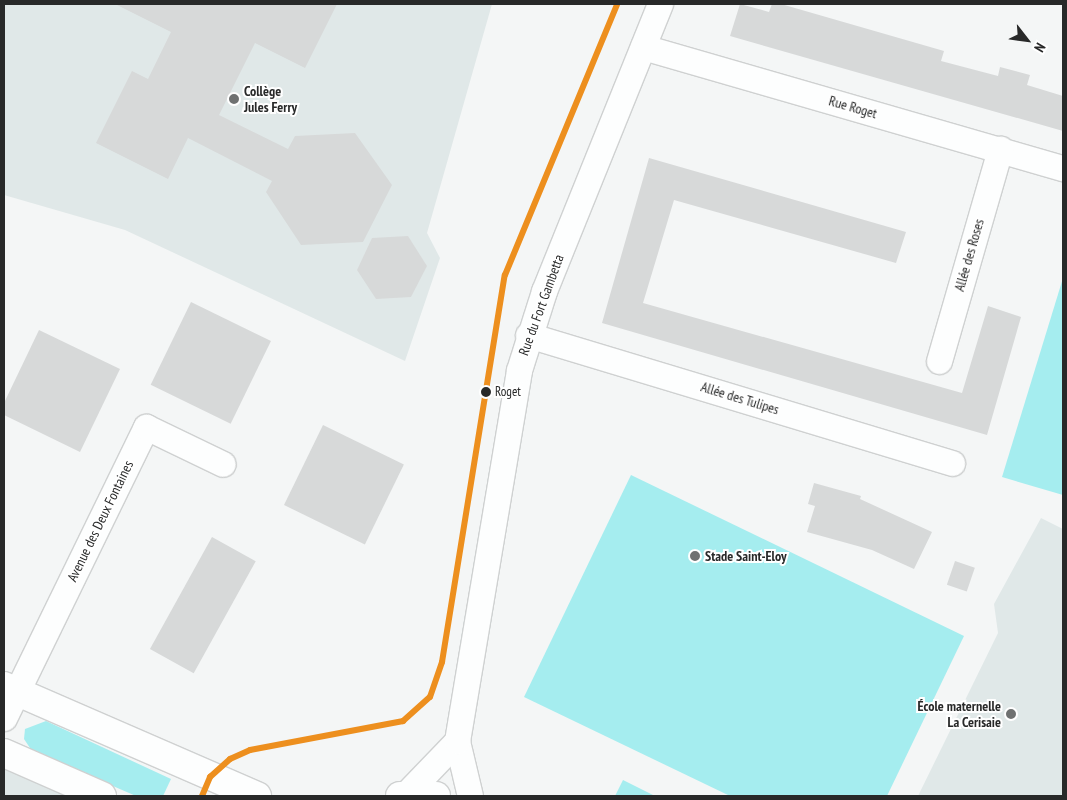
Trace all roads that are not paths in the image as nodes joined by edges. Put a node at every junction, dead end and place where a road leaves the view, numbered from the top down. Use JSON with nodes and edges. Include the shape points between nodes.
{"nodes":[{"id":1,"x":660,"y":4,"type":"edge"},
{"id":2,"x":643,"y":47,"type":"junction"},
{"id":3,"x":1000,"y":149,"type":"junction"},
{"id":4,"x":1063,"y":168,"type":"edge"},
{"id":5,"x":528,"y":335,"type":"junction"},
{"id":6,"x":939,"y":361,"type":"dead end"},
{"id":7,"x":952,"y":463,"type":"dead end"},
{"id":8,"x":223,"y":464,"type":"dead end"},
{"id":9,"x":10,"y":689,"type":"edge"},
{"id":10,"x":4,"y":718,"type":"edge"},
{"id":11,"x":457,"y":741,"type":"junction"},
{"id":12,"x":4,"y":753,"type":"edge"},
{"id":13,"x":403,"y":795,"type":"edge"},
{"id":14,"x":102,"y":796,"type":"edge"},
{"id":15,"x":257,"y":796,"type":"edge"},
{"id":16,"x":436,"y":796,"type":"edge"},
{"id":17,"x":470,"y":796,"type":"edge"}],
"edges":[{"from":1,"to":2,"type":"street","name":"Rue du Fort Gambetta"},
{"from":2,"to":3,"type":"street","name":"Rue Roget"},
{"from":2,"to":5,"type":"street","name":"Rue du Fort Gambetta"},
{"from":3,"to":4,"type":"street","name":"Rue Roget"},
{"from":3,"to":6,"type":"street","name":"Allée des Roses"},
{"from":5,"to":7,"type":"street","name":"Allée des Tulipes"},
{"from":5,"to":11,"type":"street","name":"Rue du Fort Gambetta"},
{"from":8,"to":9,"type":"street","name":"Avenue des Deux Fontaines","via":[[146,427]]},
{"from":9,"to":10,"type":"street","name":"Avenue des Deux Fontaines"},
{"from":9,"to":15,"type":"main road"},
{"from":11,"to":13,"type":"street"},
{"from":11,"to":17,"type":"street","name":"Rue du Fort Gambetta"},
{"from":12,"to":14,"type":"main road"},
{"from":13,"to":16,"type":"main road"}]}
